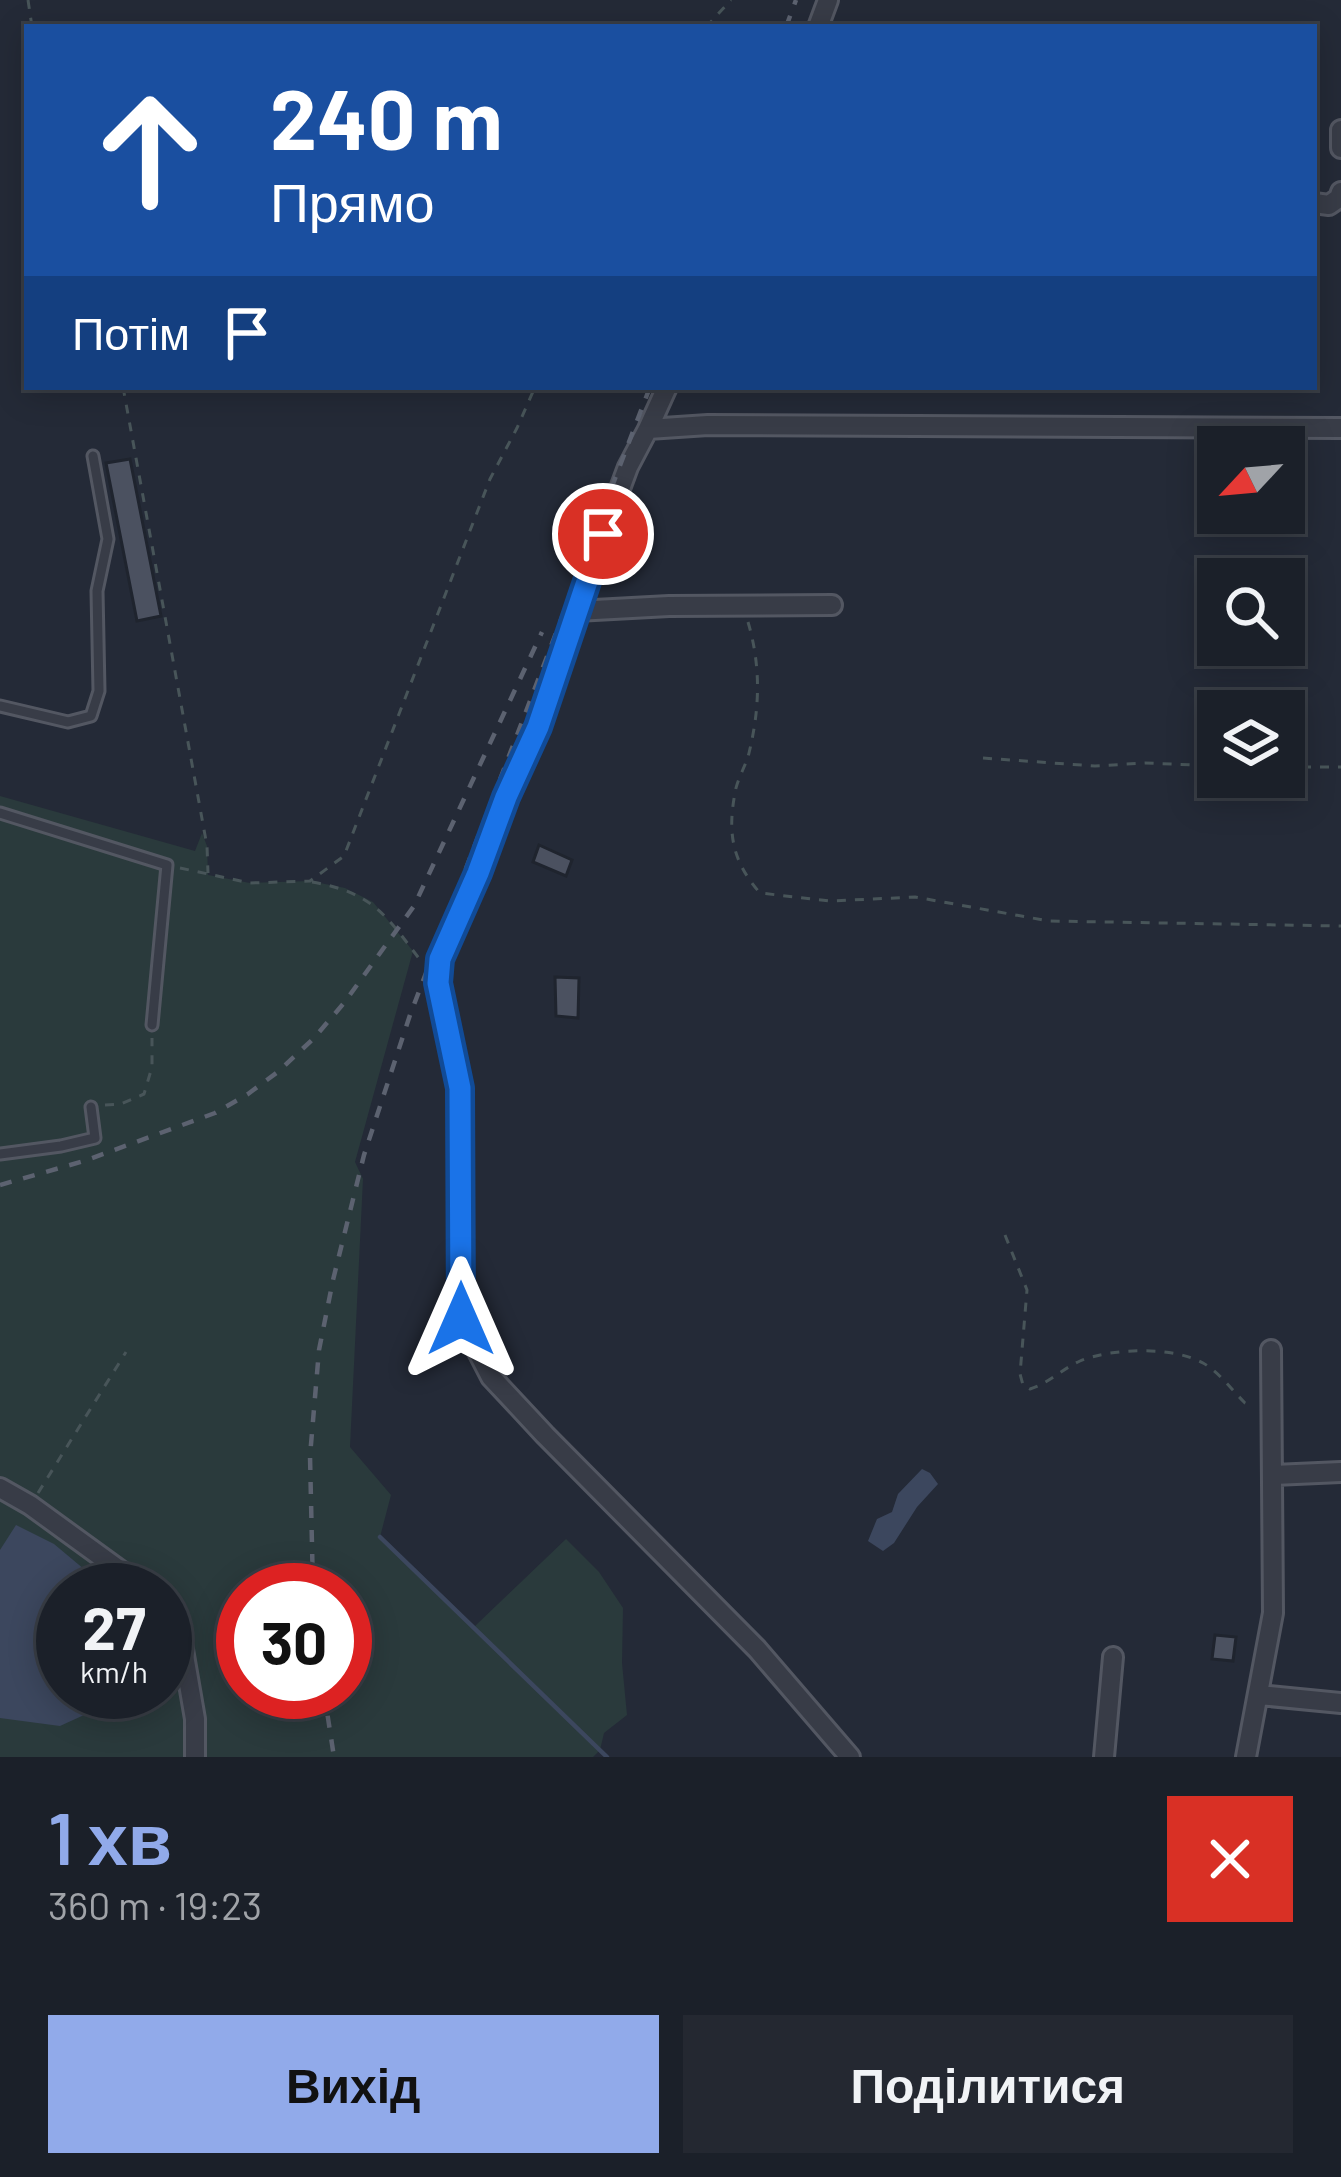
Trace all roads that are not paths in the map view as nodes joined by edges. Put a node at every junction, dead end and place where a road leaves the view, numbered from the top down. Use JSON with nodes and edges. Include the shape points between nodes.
{"nodes":[{"id":1,"x":1341,"y":130,"type":"edge"},
{"id":2,"x":1341,"y":148,"type":"edge"},
{"id":3,"x":1341,"y":192,"type":"edge"},
{"id":4,"x":1317,"y":203,"type":"edge"},
{"id":5,"x":666,"y":390,"type":"edge"},
{"id":6,"x":1341,"y":428,"type":"edge"},
{"id":7,"x":648,"y":429,"type":"junction"},
{"id":8,"x":93,"y":456,"type":"dead end"},
{"id":9,"x":832,"y":605,"type":"dead end"},
{"id":10,"x":576,"y":611,"type":"junction"},
{"id":11,"x":0,"y":706,"type":"edge"},
{"id":12,"x":0,"y":813,"type":"edge"},
{"id":13,"x":152,"y":1025,"type":"road end"},
{"id":14,"x":91,"y":1107,"type":"road end"},
{"id":15,"x":0,"y":1154,"type":"edge"},
{"id":16,"x":1271,"y":1351,"type":"dead end"},
{"id":17,"x":1341,"y":1472,"type":"edge"},
{"id":18,"x":1274,"y":1475,"type":"junction"},
{"id":19,"x":0,"y":1488,"type":"edge"},
{"id":20,"x":109,"y":1563,"type":"edge"},
{"id":21,"x":1113,"y":1657,"type":"dead end"},
{"id":22,"x":1259,"y":1695,"type":"junction"},
{"id":23,"x":192,"y":1702,"type":"edge"},
{"id":24,"x":1341,"y":1703,"type":"edge"},
{"id":25,"x":195,"y":1757,"type":"edge"},
{"id":26,"x":850,"y":1757,"type":"edge"},
{"id":27,"x":1104,"y":1757,"type":"edge"},
{"id":28,"x":1246,"y":1757,"type":"edge"}],
"edges":[{"from":1,"to":2,"type":"street"},
{"from":3,"to":4,"type":"street","via":[[1330,205]]},
{"from":5,"to":7,"type":"street"},
{"from":6,"to":7,"type":"street"},
{"from":7,"to":10,"type":"street"},
{"from":8,"to":11,"type":"lane","via":[[108,538],[91,716],[68,722]]},
{"from":9,"to":10,"type":"street"},
{"from":10,"to":26,"type":"street","via":[[538,727],[440,959],[460,1088],[461,1319],[491,1377],[757,1648]]},
{"from":12,"to":13,"type":"lane","via":[[167,866]]},
{"from":14,"to":15,"type":"lane","via":[[95,1138]]},
{"from":16,"to":18,"type":"street"},
{"from":17,"to":18,"type":"street"},
{"from":18,"to":22,"type":"street","via":[[1273,1613]]},
{"from":19,"to":20,"type":"street"},
{"from":21,"to":27,"type":"street"},
{"from":22,"to":24,"type":"street"},
{"from":22,"to":28,"type":"street"},
{"from":23,"to":25,"type":"street"}]}
